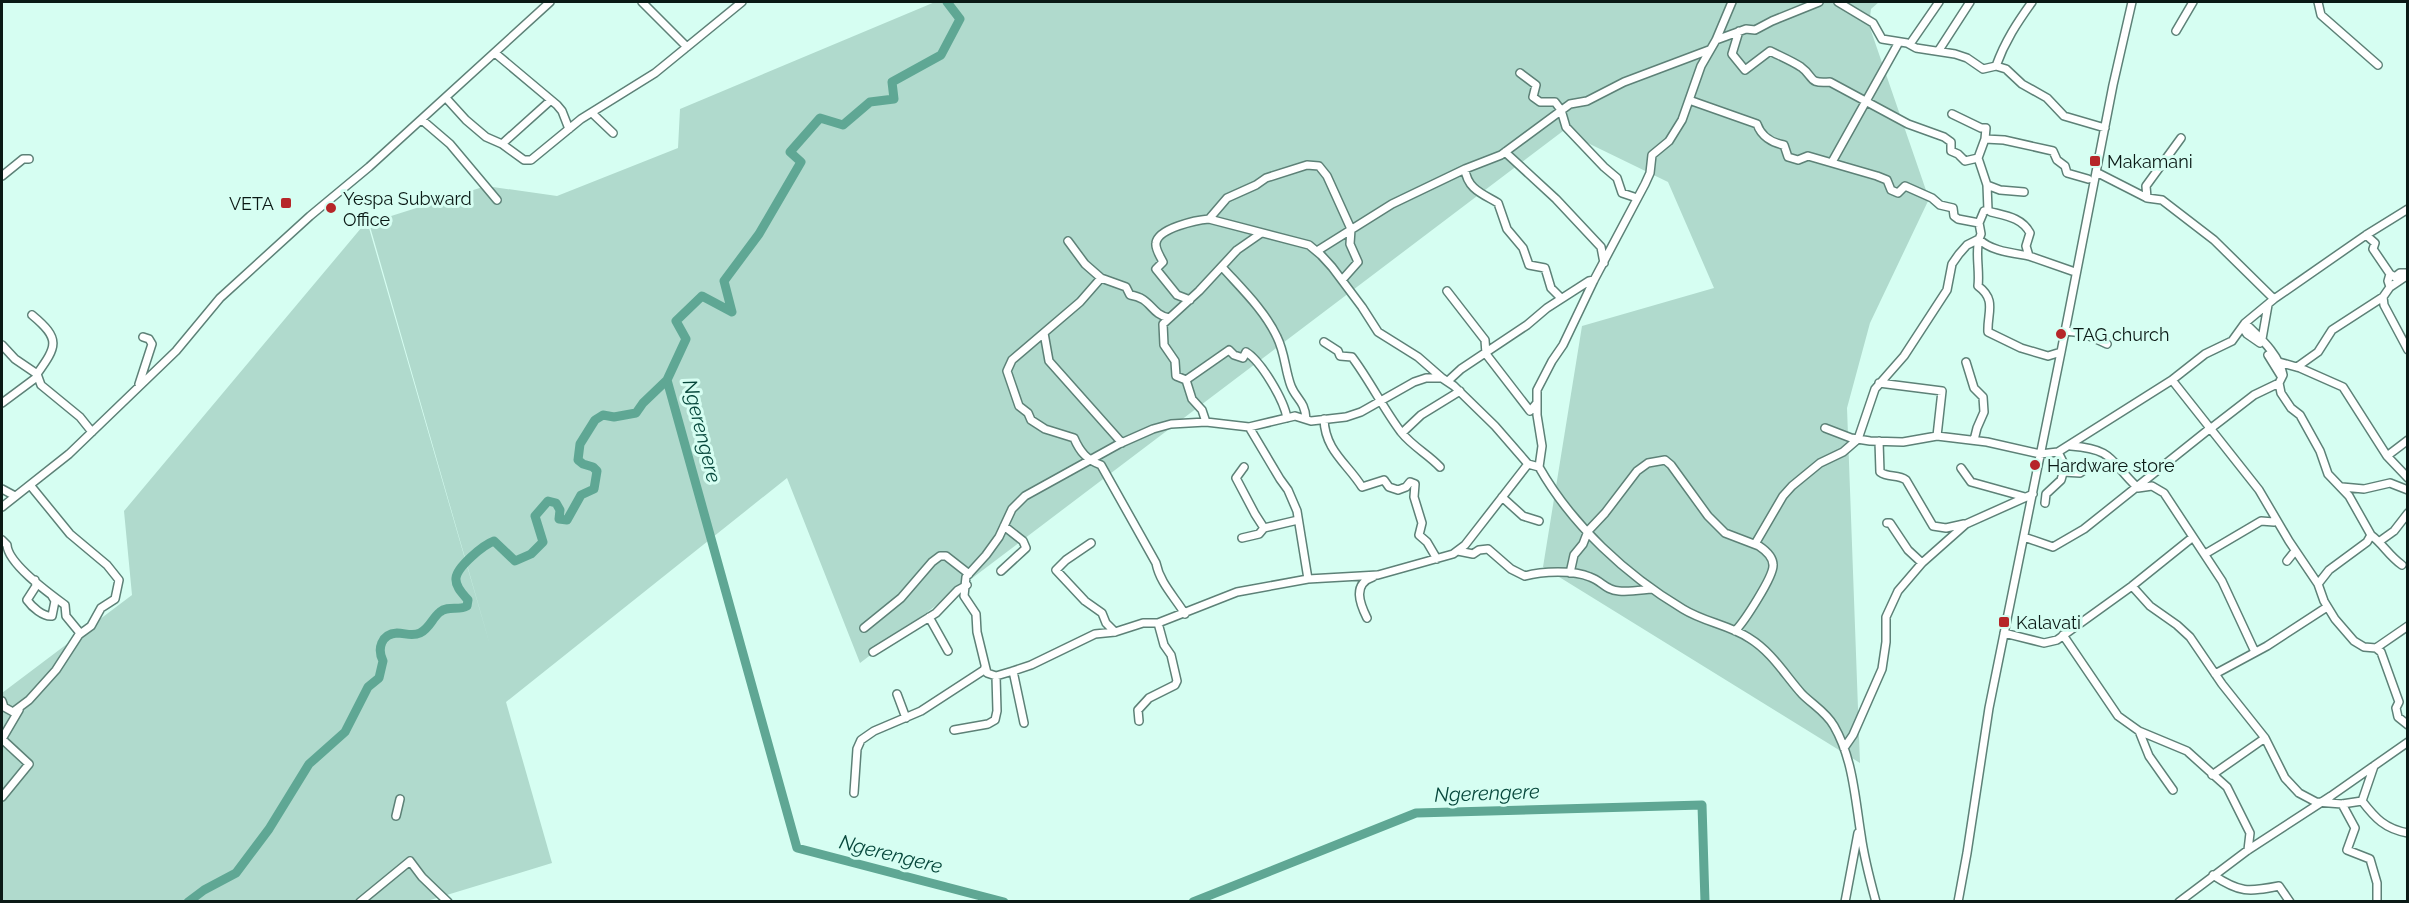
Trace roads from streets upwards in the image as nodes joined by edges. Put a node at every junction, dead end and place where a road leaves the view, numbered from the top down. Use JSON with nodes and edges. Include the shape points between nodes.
{"nodes":[{"id":1,"x":550,"y":2,"type":"edge"},
{"id":2,"x":642,"y":2,"type":"edge"},
{"id":3,"x":742,"y":2,"type":"edge"},
{"id":4,"x":1732,"y":2,"type":"edge"},
{"id":5,"x":1801,"y":2,"type":"edge"},
{"id":6,"x":1819,"y":2,"type":"edge"},
{"id":7,"x":1838,"y":2,"type":"edge"},
{"id":8,"x":1939,"y":2,"type":"edge"},
{"id":9,"x":1970,"y":2,"type":"edge"},
{"id":10,"x":2032,"y":2,"type":"edge"},
{"id":11,"x":2126,"y":2,"type":"edge"},
{"id":12,"x":2132,"y":2,"type":"edge"},
{"id":13,"x":2193,"y":2,"type":"edge"},
{"id":14,"x":2318,"y":2,"type":"edge"},
{"id":15,"x":1808,"y":3,"type":"edge"},
{"id":16,"x":1739,"y":31,"type":"junction"},
{"id":17,"x":2176,"y":31,"type":"dead end"},
{"id":18,"x":1716,"y":40,"type":"junction"},
{"id":19,"x":1899,"y":42,"type":"junction"},
{"id":20,"x":1910,"y":44,"type":"junction"},
{"id":21,"x":687,"y":47,"type":"junction"},
{"id":22,"x":1709,"y":50,"type":"junction"},
{"id":23,"x":1939,"y":50,"type":"junction"},
{"id":24,"x":495,"y":53,"type":"junction"},
{"id":25,"x":2378,"y":65,"type":"dead end"},
{"id":26,"x":1996,"y":66,"type":"junction"},
{"id":27,"x":1520,"y":73,"type":"dead end"},
{"id":28,"x":446,"y":98,"type":"junction"},
{"id":29,"x":551,"y":100,"type":"junction"},
{"id":30,"x":1689,"y":100,"type":"junction"},
{"id":31,"x":1866,"y":100,"type":"junction"},
{"id":32,"x":1561,"y":110,"type":"junction"},
{"id":33,"x":592,"y":113,"type":"junction"},
{"id":34,"x":1952,"y":114,"type":"dead end"},
{"id":35,"x":422,"y":120,"type":"junction"},
{"id":36,"x":2105,"y":128,"type":"junction"},
{"id":37,"x":569,"y":129,"type":"junction"},
{"id":38,"x":613,"y":133,"type":"dead end"},
{"id":39,"x":2181,"y":138,"type":"dead end"},
{"id":40,"x":1985,"y":139,"type":"junction"},
{"id":41,"x":502,"y":144,"type":"junction"},
{"id":42,"x":1505,"y":152,"type":"junction"},
{"id":43,"x":1978,"y":158,"type":"junction"},
{"id":44,"x":29,"y":159,"type":"dead end"},
{"id":45,"x":1832,"y":162,"type":"junction"},
{"id":46,"x":1465,"y":169,"type":"junction"},
{"id":47,"x":2096,"y":171,"type":"junction"},
{"id":48,"x":2,"y":176,"type":"edge"},
{"id":49,"x":2088,"y":179,"type":"dead end"},
{"id":50,"x":1987,"y":185,"type":"junction"},
{"id":51,"x":2024,"y":192,"type":"dead end"},
{"id":52,"x":1637,"y":198,"type":"junction"},
{"id":53,"x":2147,"y":198,"type":"junction"},
{"id":54,"x":497,"y":200,"type":"dead end"},
{"id":55,"x":2408,"y":209,"type":"edge"},
{"id":56,"x":1991,"y":212,"type":"dead end"},
{"id":57,"x":1209,"y":219,"type":"junction"},
{"id":58,"x":1979,"y":223,"type":"junction"},
{"id":59,"x":1351,"y":229,"type":"junction"},
{"id":60,"x":1260,"y":234,"type":"junction"},
{"id":61,"x":2366,"y":234,"type":"junction"},
{"id":62,"x":1979,"y":239,"type":"junction"},
{"id":63,"x":1068,"y":241,"type":"dead end"},
{"id":64,"x":1317,"y":251,"type":"junction"},
{"id":65,"x":2029,"y":256,"type":"junction"},
{"id":66,"x":1604,"y":263,"type":"junction"},
{"id":67,"x":1223,"y":268,"type":"junction"},
{"id":68,"x":2075,"y":272,"type":"junction"},
{"id":69,"x":2390,"y":274,"type":"junction"},
{"id":70,"x":2408,"y":274,"type":"edge"},
{"id":71,"x":1101,"y":278,"type":"junction"},
{"id":72,"x":1342,"y":280,"type":"junction"},
{"id":73,"x":1594,"y":280,"type":"junction"},
{"id":74,"x":2390,"y":287,"type":"junction"},
{"id":75,"x":1447,"y":291,"type":"dead end"},
{"id":76,"x":2383,"y":297,"type":"junction"},
{"id":77,"x":1561,"y":298,"type":"junction"},
{"id":78,"x":2274,"y":299,"type":"junction"},
{"id":79,"x":1190,"y":300,"type":"junction"},
{"id":80,"x":2268,"y":305,"type":"junction"},
{"id":81,"x":32,"y":315,"type":"dead end"},
{"id":82,"x":1162,"y":320,"type":"junction"},
{"id":83,"x":2244,"y":325,"type":"junction"},
{"id":84,"x":2065,"y":332,"type":"junction"},
{"id":85,"x":1044,"y":333,"type":"junction"},
{"id":86,"x":143,"y":337,"type":"dead end"},
{"id":87,"x":2262,"y":339,"type":"junction"},
{"id":88,"x":1323,"y":342,"type":"dead end"},
{"id":89,"x":2107,"y":344,"type":"dead end"},
{"id":90,"x":2,"y":345,"type":"edge"},
{"id":91,"x":2408,"y":350,"type":"edge"},
{"id":92,"x":2061,"y":352,"type":"junction"},
{"id":93,"x":1486,"y":354,"type":"junction"},
{"id":94,"x":1966,"y":362,"type":"dead end"},
{"id":95,"x":2279,"y":362,"type":"junction"},
{"id":96,"x":2297,"y":367,"type":"junction"},
{"id":97,"x":37,"y":376,"type":"junction"},
{"id":98,"x":1186,"y":380,"type":"junction"},
{"id":99,"x":1445,"y":380,"type":"junction"},
{"id":100,"x":2172,"y":380,"type":"junction"},
{"id":101,"x":2281,"y":380,"type":"junction"},
{"id":102,"x":1879,"y":383,"type":"junction"},
{"id":103,"x":138,"y":387,"type":"junction"},
{"id":104,"x":1460,"y":391,"type":"junction"},
{"id":105,"x":1382,"y":401,"type":"junction"},
{"id":106,"x":2,"y":403,"type":"edge"},
{"id":107,"x":1536,"y":404,"type":"junction"},
{"id":108,"x":1287,"y":418,"type":"junction"},
{"id":109,"x":1306,"y":419,"type":"junction"},
{"id":110,"x":1324,"y":419,"type":"junction"},
{"id":111,"x":1206,"y":422,"type":"junction"},
{"id":112,"x":1266,"y":422,"type":"junction"},
{"id":113,"x":1249,"y":427,"type":"junction"},
{"id":114,"x":1825,"y":428,"type":"dead end"},
{"id":115,"x":2209,"y":429,"type":"junction"},
{"id":116,"x":92,"y":432,"type":"junction"},
{"id":117,"x":1402,"y":433,"type":"junction"},
{"id":118,"x":1937,"y":436,"type":"junction"},
{"id":119,"x":1858,"y":439,"type":"junction"},
{"id":120,"x":1256,"y":440,"type":"junction"},
{"id":121,"x":1974,"y":440,"type":"junction"},
{"id":122,"x":2408,"y":440,"type":"edge"},
{"id":123,"x":1879,"y":441,"type":"junction"},
{"id":124,"x":1122,"y":443,"type":"junction"},
{"id":125,"x":2071,"y":446,"type":"junction"},
{"id":126,"x":2058,"y":452,"type":"junction"},
{"id":127,"x":2040,"y":454,"type":"junction"},
{"id":128,"x":2387,"y":456,"type":"junction"},
{"id":129,"x":1089,"y":460,"type":"junction"},
{"id":130,"x":1528,"y":464,"type":"junction"},
{"id":131,"x":1244,"y":466,"type":"dead end"},
{"id":132,"x":1440,"y":467,"type":"dead end"},
{"id":133,"x":1539,"y":467,"type":"junction"},
{"id":134,"x":1961,"y":468,"type":"dead end"},
{"id":135,"x":2084,"y":470,"type":"dead end"},
{"id":136,"x":2063,"y":472,"type":"junction"},
{"id":137,"x":2408,"y":478,"type":"edge"},
{"id":138,"x":30,"y":485,"type":"junction"},
{"id":139,"x":2136,"y":487,"type":"junction"},
{"id":140,"x":2342,"y":487,"type":"junction"},
{"id":141,"x":2,"y":489,"type":"edge"},
{"id":142,"x":2408,"y":490,"type":"edge"},
{"id":143,"x":2033,"y":494,"type":"junction"},
{"id":144,"x":15,"y":496,"type":"junction"},
{"id":145,"x":1502,"y":497,"type":"junction"},
{"id":146,"x":2025,"y":497,"type":"junction"},
{"id":147,"x":2045,"y":503,"type":"dead end"},
{"id":148,"x":2,"y":507,"type":"edge"},
{"id":149,"x":2408,"y":513,"type":"edge"},
{"id":150,"x":1298,"y":520,"type":"junction"},
{"id":151,"x":1539,"y":521,"type":"dead end"},
{"id":152,"x":2274,"y":522,"type":"dead end"},
{"id":153,"x":1887,"y":523,"type":"dead end"},
{"id":154,"x":1966,"y":524,"type":"junction"},
{"id":155,"x":1004,"y":526,"type":"junction"},
{"id":156,"x":1264,"y":528,"type":"junction"},
{"id":157,"x":1588,"y":531,"type":"junction"},
{"id":158,"x":2371,"y":535,"type":"junction"},
{"id":159,"x":2024,"y":537,"type":"junction"},
{"id":160,"x":2193,"y":537,"type":"junction"},
{"id":161,"x":1242,"y":538,"type":"dead end"},
{"id":162,"x":2,"y":540,"type":"edge"},
{"id":163,"x":2380,"y":541,"type":"junction"},
{"id":164,"x":1091,"y":543,"type":"dead end"},
{"id":165,"x":1755,"y":544,"type":"junction"},
{"id":166,"x":1458,"y":551,"type":"junction"},
{"id":167,"x":2295,"y":551,"type":"junction"},
{"id":168,"x":2205,"y":554,"type":"junction"},
{"id":169,"x":1437,"y":559,"type":"junction"},
{"id":170,"x":2287,"y":561,"type":"dead end"},
{"id":171,"x":1922,"y":563,"type":"junction"},
{"id":172,"x":2402,"y":565,"type":"dead end"},
{"id":173,"x":1001,"y":571,"type":"dead end"},
{"id":174,"x":1570,"y":573,"type":"junction"},
{"id":175,"x":969,"y":574,"type":"junction"},
{"id":176,"x":1378,"y":575,"type":"junction"},
{"id":177,"x":1308,"y":579,"type":"junction"},
{"id":178,"x":35,"y":580,"type":"junction"},
{"id":179,"x":2318,"y":584,"type":"junction"},
{"id":180,"x":966,"y":585,"type":"junction"},
{"id":181,"x":2132,"y":586,"type":"junction"},
{"id":182,"x":1652,"y":589,"type":"junction"},
{"id":183,"x":52,"y":595,"type":"junction"},
{"id":184,"x":2327,"y":607,"type":"junction"},
{"id":185,"x":1185,"y":614,"type":"junction"},
{"id":186,"x":929,"y":617,"type":"junction"},
{"id":187,"x":1367,"y":618,"type":"dead end"},
{"id":188,"x":1158,"y":623,"type":"junction"},
{"id":189,"x":2408,"y":626,"type":"edge"},
{"id":190,"x":864,"y":628,"type":"dead end"},
{"id":191,"x":1735,"y":631,"type":"junction"},
{"id":192,"x":1114,"y":632,"type":"junction"},
{"id":193,"x":2004,"y":633,"type":"junction"},
{"id":194,"x":80,"y":634,"type":"junction"},
{"id":195,"x":2063,"y":635,"type":"junction"},
{"id":196,"x":2376,"y":648,"type":"junction"},
{"id":197,"x":948,"y":651,"type":"dead end"},
{"id":198,"x":873,"y":652,"type":"dead end"},
{"id":199,"x":2255,"y":652,"type":"junction"},
{"id":200,"x":985,"y":667,"type":"junction"},
{"id":201,"x":1013,"y":671,"type":"junction"},
{"id":202,"x":2215,"y":674,"type":"junction"},
{"id":203,"x":996,"y":676,"type":"junction"},
{"id":204,"x":897,"y":694,"type":"dead end"},
{"id":205,"x":2,"y":701,"type":"edge"},
{"id":206,"x":20,"y":707,"type":"junction"},
{"id":207,"x":906,"y":718,"type":"junction"},
{"id":208,"x":1139,"y":721,"type":"dead end"},
{"id":209,"x":1024,"y":723,"type":"dead end"},
{"id":210,"x":2408,"y":725,"type":"edge"},
{"id":211,"x":954,"y":730,"type":"dead end"},
{"id":212,"x":2139,"y":731,"type":"junction"},
{"id":213,"x":2265,"y":738,"type":"junction"},
{"id":214,"x":2408,"y":742,"type":"edge"},
{"id":215,"x":3,"y":743,"type":"edge"},
{"id":216,"x":1844,"y":748,"type":"junction"},
{"id":217,"x":2374,"y":766,"type":"junction"},
{"id":218,"x":2212,"y":775,"type":"junction"},
{"id":219,"x":2173,"y":790,"type":"dead end"},
{"id":220,"x":854,"y":793,"type":"dead end"},
{"id":221,"x":2,"y":797,"type":"edge"},
{"id":222,"x":400,"y":799,"type":"dead end"},
{"id":223,"x":2362,"y":801,"type":"junction"},
{"id":224,"x":2321,"y":802,"type":"junction"},
{"id":225,"x":2342,"y":804,"type":"junction"},
{"id":226,"x":396,"y":816,"type":"dead end"},
{"id":227,"x":1859,"y":822,"type":"junction"},
{"id":228,"x":2408,"y":833,"type":"edge"},
{"id":229,"x":2248,"y":850,"type":"junction"},
{"id":230,"x":2213,"y":875,"type":"junction"},
{"id":231,"x":360,"y":902,"type":"edge"},
{"id":232,"x":448,"y":902,"type":"edge"},
{"id":233,"x":1845,"y":902,"type":"edge"},
{"id":234,"x":1876,"y":902,"type":"edge"},
{"id":235,"x":1958,"y":902,"type":"edge"},
{"id":236,"x":2179,"y":902,"type":"edge"},
{"id":237,"x":2290,"y":902,"type":"edge"},
{"id":238,"x":2377,"y":902,"type":"edge"}],
"edges":[{"from":1,"to":24,"type":"street"},
{"from":2,"to":21,"type":"street"},
{"from":3,"to":21,"type":"street"},
{"from":4,"to":18,"type":"street"},
{"from":5,"to":15,"type":"street"},
{"from":6,"to":15,"type":"street"},
{"from":7,"to":19,"type":"street","via":[[1873,23],[1882,39]]},
{"from":8,"to":20,"type":"street"},
{"from":9,"to":23,"type":"street"},
{"from":10,"to":26,"type":"street","via":[[2007,35]]},
{"from":11,"to":12,"type":"street"},
{"from":12,"to":36,"type":"street"},
{"from":13,"to":17,"type":"street"},
{"from":14,"to":25,"type":"street","via":[[2322,15]]},
{"from":15,"to":16,"type":"street","via":[[1755,30]]},
{"from":16,"to":18,"type":"street"},
{"from":16,"to":31,"type":"street","via":[[1732,54],[1744,70],[1770,51],[1804,69],[1810,79],[1830,82]]},
{"from":18,"to":22,"type":"street"},
{"from":19,"to":20,"type":"street"},
{"from":19,"to":31,"type":"street"},
{"from":20,"to":23,"type":"street"},
{"from":21,"to":33,"type":"street","via":[[655,73]]},
{"from":22,"to":30,"type":"street"},
{"from":22,"to":32,"type":"street"},
{"from":23,"to":26,"type":"street","via":[[1967,58],[1983,69]]},
{"from":24,"to":28,"type":"street"},
{"from":24,"to":29,"type":"street"},
{"from":26,"to":36,"type":"street","via":[[2047,98],[2069,119]]},
{"from":27,"to":32,"type":"street","via":[[1536,85],[1533,97],[1540,102],[1555,102]]},
{"from":28,"to":35,"type":"street"},
{"from":28,"to":41,"type":"street","via":[[486,137]]},
{"from":29,"to":37,"type":"street","via":[[562,111]]},
{"from":29,"to":41,"type":"street"},
{"from":30,"to":45,"type":"street","via":[[1757,124],[1774,143],[1784,145],[1788,157],[1798,160],[1808,156]]},
{"from":30,"to":52,"type":"street","via":[[1669,141],[1653,155],[1650,173]]},
{"from":31,"to":43,"type":"street","via":[[1908,124],[1944,137],[1951,142],[1951,151],[1965,161]]},
{"from":31,"to":45,"type":"street"},
{"from":32,"to":42,"type":"street"},
{"from":32,"to":52,"type":"street","via":[[1566,127],[1617,178],[1622,193]]},
{"from":33,"to":37,"type":"street"},
{"from":33,"to":38,"type":"street"},
{"from":34,"to":40,"type":"street","via":[[1986,128]]},
{"from":35,"to":54,"type":"street","via":[[450,144]]},
{"from":35,"to":103,"type":"street","via":[[220,298],[176,351]]},
{"from":36,"to":47,"type":"street"},
{"from":37,"to":41,"type":"street","via":[[529,160]]},
{"from":39,"to":53,"type":"street","via":[[2146,186]]},
{"from":40,"to":43,"type":"street"},
{"from":40,"to":49,"type":"street","via":[[2053,151],[2067,173]]},
{"from":42,"to":46,"type":"street"},
{"from":42,"to":66,"type":"street","via":[[1601,247]]},
{"from":43,"to":50,"type":"street"},
{"from":44,"to":48,"type":"street","via":[[23,159]]},
{"from":45,"to":58,"type":"street","via":[[1887,180],[1891,190],[1898,193],[1905,186],[1953,208],[1958,219]]},
{"from":46,"to":59,"type":"street","via":[[1392,204]]},
{"from":46,"to":77,"type":"street","via":[[1475,189],[1498,203],[1507,230],[1522,248],[1529,265],[1545,268],[1551,288]]},
{"from":47,"to":53,"type":"street"},
{"from":47,"to":68,"type":"street"},
{"from":50,"to":51,"type":"street"},
{"from":50,"to":58,"type":"street","via":[[1988,210]]},
{"from":52,"to":66,"type":"street"},
{"from":53,"to":78,"type":"street","via":[[2162,200],[2214,240]]},
{"from":55,"to":61,"type":"street"},
{"from":56,"to":65,"type":"street","via":[[2025,224],[2030,233],[2026,246]]},
{"from":57,"to":59,"type":"street","via":[[1227,198],[1266,178],[1311,164],[1319,166],[1327,176]]},
{"from":57,"to":60,"type":"street"},
{"from":57,"to":79,"type":"street","via":[[1176,227],[1156,241],[1163,262],[1156,269],[1177,295]]},
{"from":58,"to":62,"type":"street"},
{"from":59,"to":64,"type":"street"},
{"from":59,"to":72,"type":"street","via":[[1350,244],[1358,262]]},
{"from":60,"to":64,"type":"street","via":[[1309,245]]},
{"from":60,"to":67,"type":"street","via":[[1238,250]]},
{"from":61,"to":69,"type":"street","via":[[2375,243],[2373,249]]},
{"from":61,"to":78,"type":"street"},
{"from":62,"to":65,"type":"street","via":[[2002,250]]},
{"from":62,"to":92,"type":"street","via":[[1978,286],[1987,293],[1991,311],[1988,332],[2048,356]]},
{"from":62,"to":102,"type":"street","via":[[1964,248],[1952,264],[1947,290],[1904,356]]},
{"from":63,"to":71,"type":"street"},
{"from":64,"to":72,"type":"street"},
{"from":65,"to":68,"type":"street"},
{"from":66,"to":73,"type":"street"},
{"from":67,"to":79,"type":"street"},
{"from":67,"to":109,"type":"street","via":[[1276,336],[1290,385],[1300,397]]},
{"from":68,"to":84,"type":"street"},
{"from":69,"to":70,"type":"street"},
{"from":69,"to":74,"type":"street"},
{"from":70,"to":74,"type":"street"},
{"from":71,"to":82,"type":"street","via":[[1126,287],[1131,295],[1143,296]]},
{"from":71,"to":85,"type":"street"},
{"from":72,"to":99,"type":"street","via":[[1378,332]]},
{"from":73,"to":77,"type":"street"},
{"from":73,"to":107,"type":"street","via":[[1539,385]]},
{"from":74,"to":76,"type":"street"},
{"from":75,"to":93,"type":"street","via":[[1485,340]]},
{"from":76,"to":91,"type":"street"},
{"from":76,"to":96,"type":"street","via":[[2332,330],[2318,352]]},
{"from":77,"to":93,"type":"street"},
{"from":78,"to":80,"type":"street"},
{"from":79,"to":82,"type":"street"},
{"from":80,"to":83,"type":"street"},
{"from":80,"to":87,"type":"street"},
{"from":81,"to":97,"type":"street","via":[[48,328],[54,341],[53,351]]},
{"from":82,"to":98,"type":"street","via":[[1164,345],[1175,361],[1176,376]]},
{"from":83,"to":87,"type":"street"},
{"from":83,"to":100,"type":"street","via":[[2232,341],[2205,354]]},
{"from":83,"to":101,"type":"street","via":[[2247,334],[2259,340]]},
{"from":84,"to":89,"type":"street","via":[[2083,333]]},
{"from":84,"to":92,"type":"street"},
{"from":85,"to":124,"type":"street","via":[[1049,361]]},
{"from":85,"to":129,"type":"street","via":[[1008,366],[1013,394],[1031,420],[1074,438]]},
{"from":86,"to":103,"type":"street","via":[[152,344]]},
{"from":87,"to":95,"type":"street"},
{"from":88,"to":105,"type":"street","via":[[1340,356],[1352,357]]},
{"from":90,"to":97,"type":"street"},
{"from":92,"to":127,"type":"street"},
{"from":93,"to":99,"type":"street"},
{"from":93,"to":107,"type":"street","via":[[1530,411]]},
{"from":94,"to":121,"type":"street","via":[[1974,388],[1983,397],[1984,412]]},
{"from":95,"to":96,"type":"street"},
{"from":95,"to":101,"type":"street"},
{"from":96,"to":128,"type":"street","via":[[2343,387]]},
{"from":97,"to":106,"type":"street"},
{"from":97,"to":116,"type":"street","via":[[41,385]]},
{"from":98,"to":108,"type":"street","via":[[1229,350],[1243,358],[1245,352],[1257,360],[1286,409]]},
{"from":98,"to":111,"type":"street"},
{"from":99,"to":104,"type":"street"},
{"from":99,"to":105,"type":"street","via":[[1426,378]]},
{"from":100,"to":115,"type":"street"},
{"from":100,"to":125,"type":"street"},
{"from":101,"to":115,"type":"street"},
{"from":101,"to":140,"type":"street","via":[[2281,393],[2300,415],[2328,474]]},
{"from":102,"to":118,"type":"street","via":[[1942,391]]},
{"from":102,"to":119,"type":"street","via":[[1871,395]]},
{"from":103,"to":116,"type":"street"},
{"from":104,"to":117,"type":"street","via":[[1421,415]]},
{"from":104,"to":130,"type":"street"},
{"from":105,"to":110,"type":"street","via":[[1347,417]]},
{"from":105,"to":117,"type":"street"},
{"from":107,"to":133,"type":"street","via":[[1542,446]]},
{"from":108,"to":109,"type":"street"},
{"from":108,"to":112,"type":"street"},
{"from":109,"to":110,"type":"street"},
{"from":110,"to":169,"type":"street","via":[[1335,453],[1362,487],[1384,480],[1398,490],[1410,482],[1415,484],[1414,497],[1422,523],[1419,535]]},
{"from":111,"to":113,"type":"street"},
{"from":111,"to":124,"type":"street","via":[[1171,424]]},
{"from":112,"to":113,"type":"street"},
{"from":112,"to":120,"type":"street","via":[[1259,428]]},
{"from":113,"to":120,"type":"street"},
{"from":114,"to":119,"type":"street"},
{"from":115,"to":139,"type":"street"},
{"from":115,"to":167,"type":"street","via":[[2259,490]]},
{"from":116,"to":138,"type":"street"},
{"from":117,"to":132,"type":"street"},
{"from":118,"to":121,"type":"street"},
{"from":118,"to":123,"type":"street","via":[[1903,442]]},
{"from":119,"to":123,"type":"street"},
{"from":119,"to":165,"type":"street","via":[[1798,480],[1783,496]]},
{"from":120,"to":150,"type":"street","via":[[1288,490]]},
{"from":121,"to":127,"type":"street"},
{"from":122,"to":128,"type":"street"},
{"from":123,"to":154,"type":"street","via":[[1880,472],[1907,480],[1933,526]]},
{"from":124,"to":129,"type":"street"},
{"from":125,"to":126,"type":"street"},
{"from":125,"to":139,"type":"street","via":[[2107,454]]},
{"from":126,"to":127,"type":"street"},
{"from":126,"to":136,"type":"street","via":[[2065,466]]},
{"from":127,"to":143,"type":"street"},
{"from":128,"to":137,"type":"street"},
{"from":129,"to":155,"type":"street","via":[[1025,496],[1012,509]]},
{"from":129,"to":185,"type":"street","via":[[1101,465],[1156,563],[1160,580]]},
{"from":130,"to":133,"type":"street"},
{"from":130,"to":145,"type":"street"},
{"from":131,"to":156,"type":"street","via":[[1236,478]]},
{"from":133,"to":157,"type":"street"},
{"from":134,"to":146,"type":"street","via":[[1970,482]]},
{"from":135,"to":136,"type":"street"},
{"from":136,"to":147,"type":"street","via":[[2061,480],[2046,494]]},
{"from":138,"to":144,"type":"street"},
{"from":138,"to":194,"type":"street","via":[[70,534],[107,565],[118,580],[116,598],[101,608],[91,626]]},
{"from":139,"to":159,"type":"street","via":[[2061,544],[2053,547]]},
{"from":139,"to":160,"type":"street","via":[[2152,486],[2161,491]]},
{"from":140,"to":142,"type":"street","via":[[2368,489],[2390,483]]},
{"from":140,"to":158,"type":"street"},
{"from":141,"to":144,"type":"street"},
{"from":143,"to":146,"type":"street"},
{"from":143,"to":159,"type":"street"},
{"from":144,"to":148,"type":"street"},
{"from":145,"to":151,"type":"street","via":[[1523,516]]},
{"from":145,"to":166,"type":"street"},
{"from":146,"to":154,"type":"street"},
{"from":149,"to":163,"type":"street"},
{"from":150,"to":156,"type":"street"},
{"from":150,"to":177,"type":"street"},
{"from":152,"to":168,"type":"street","via":[[2260,521]]},
{"from":153,"to":171,"type":"street"},
{"from":154,"to":171,"type":"street"},
{"from":155,"to":173,"type":"street","via":[[1026,548]]},
{"from":155,"to":175,"type":"street"},
{"from":156,"to":161,"type":"street","via":[[1259,534]]},
{"from":157,"to":165,"type":"street","via":[[1641,467],[1660,460],[1671,465],[1725,533]]},
{"from":157,"to":174,"type":"street","via":[[1574,555]]},
{"from":157,"to":182,"type":"street"},
{"from":158,"to":163,"type":"street"},
{"from":158,"to":179,"type":"street","via":[[2325,573]]},
{"from":159,"to":193,"type":"street"},
{"from":160,"to":168,"type":"street"},
{"from":160,"to":181,"type":"street"},
{"from":162,"to":178,"type":"street","via":[[12,559]]},
{"from":163,"to":172,"type":"street"},
{"from":164,"to":192,"type":"street","via":[[1056,570],[1102,613]]},
{"from":165,"to":191,"type":"street","via":[[1764,549],[1773,567],[1744,622]]},
{"from":166,"to":169,"type":"street"},
{"from":166,"to":174,"type":"street","via":[[1473,554],[1488,549],[1510,570],[1525,576],[1542,571]]},
{"from":167,"to":170,"type":"street"},
{"from":167,"to":179,"type":"street"},
{"from":168,"to":199,"type":"street"},
{"from":169,"to":176,"type":"street"},
{"from":171,"to":216,"type":"street","via":[[1890,605],[1882,669]]},
{"from":174,"to":182,"type":"street","via":[[1588,575],[1605,588],[1618,591]]},
{"from":175,"to":180,"type":"street"},
{"from":175,"to":190,"type":"street","via":[[946,556],[940,556],[901,598]]},
{"from":176,"to":177,"type":"street"},
{"from":176,"to":187,"type":"street","via":[[1368,578],[1359,592]]},
{"from":177,"to":185,"type":"street","via":[[1237,592]]},
{"from":178,"to":183,"type":"street"},
{"from":178,"to":183,"type":"street","via":[[36,586],[27,600],[48,617],[54,611]]},
{"from":179,"to":184,"type":"street"},
{"from":180,"to":186,"type":"street"},
{"from":180,"to":200,"type":"street","via":[[964,596],[976,614]]},
{"from":181,"to":195,"type":"street"},
{"from":181,"to":202,"type":"street","via":[[2155,610],[2186,633]]},
{"from":182,"to":191,"type":"street","via":[[1702,620]]},
{"from":183,"to":194,"type":"street","via":[[65,605],[66,615]]},
{"from":184,"to":196,"type":"street","via":[[2354,641]]},
{"from":184,"to":199,"type":"street"},
{"from":185,"to":188,"type":"street"},
{"from":186,"to":197,"type":"street"},
{"from":186,"to":198,"type":"street"},
{"from":188,"to":192,"type":"street","via":[[1143,623]]},
{"from":188,"to":208,"type":"street","via":[[1177,681],[1142,703]]},
{"from":189,"to":196,"type":"street"},
{"from":191,"to":216,"type":"street","via":[[1759,645],[1822,711]]},
{"from":192,"to":201,"type":"street","via":[[1095,634]]},
{"from":193,"to":195,"type":"street","via":[[2044,643]]},
{"from":193,"to":235,"type":"street"},
{"from":194,"to":206,"type":"street","via":[[56,670]]},
{"from":195,"to":212,"type":"street","via":[[2115,712]]},
{"from":196,"to":210,"type":"street","via":[[2383,654],[2395,688],[2398,717]]},
{"from":199,"to":202,"type":"street"},
{"from":200,"to":203,"type":"street","via":[[987,673]]},
{"from":200,"to":207,"type":"street"},
{"from":201,"to":203,"type":"street"},
{"from":201,"to":209,"type":"street"},
{"from":202,"to":213,"type":"street"},
{"from":203,"to":211,"type":"street","via":[[994,720]]},
{"from":204,"to":207,"type":"street"},
{"from":205,"to":206,"type":"street","via":[[13,712]]},
{"from":206,"to":215,"type":"street"},
{"from":207,"to":220,"type":"street","via":[[874,731],[860,742]]},
{"from":212,"to":218,"type":"street","via":[[2187,751]]},
{"from":212,"to":219,"type":"street","via":[[2149,756]]},
{"from":213,"to":218,"type":"street"},
{"from":213,"to":224,"type":"street","via":[[2289,783],[2304,797]]},
{"from":214,"to":217,"type":"street"},
{"from":215,"to":221,"type":"street","via":[[29,764]]},
{"from":216,"to":227,"type":"street"},
{"from":217,"to":223,"type":"street"},
{"from":217,"to":224,"type":"street"},
{"from":218,"to":229,"type":"street","via":[[2227,787],[2250,831]]},
{"from":222,"to":226,"type":"street"},
{"from":223,"to":225,"type":"street"},
{"from":223,"to":228,"type":"street","via":[[2379,822]]},
{"from":224,"to":225,"type":"street"},
{"from":224,"to":229,"type":"street"},
{"from":225,"to":238,"type":"street","via":[[2355,828],[2347,850],[2370,858]]},
{"from":227,"to":233,"type":"street"},
{"from":227,"to":234,"type":"street"},
{"from":229,"to":230,"type":"street"},
{"from":230,"to":236,"type":"street"},
{"from":230,"to":237,"type":"street","via":[[2242,891],[2279,886]]},
{"from":231,"to":232,"type":"street","via":[[410,861]]}]}
